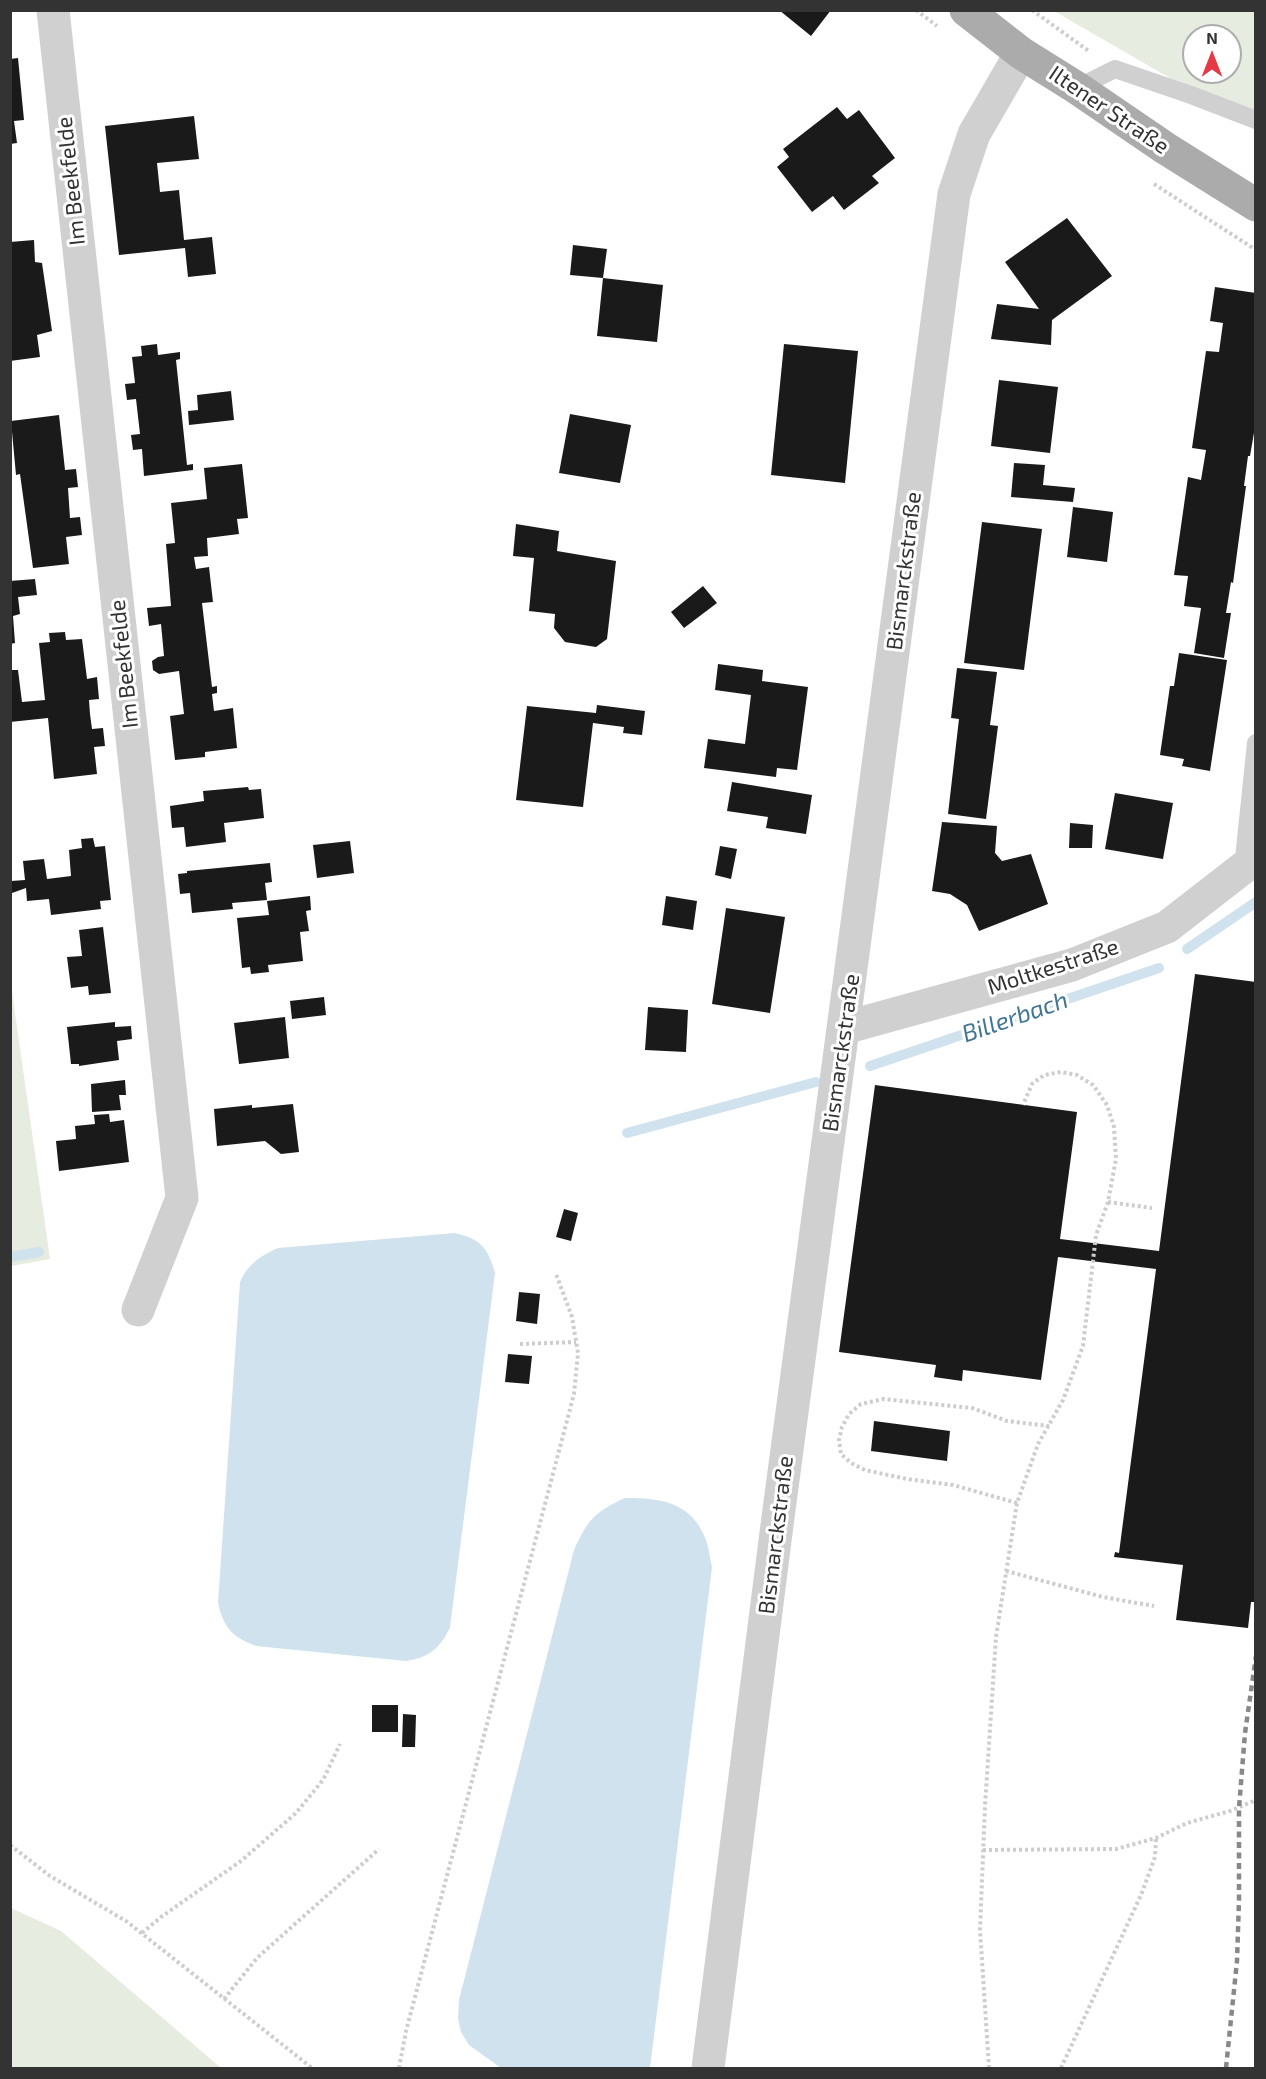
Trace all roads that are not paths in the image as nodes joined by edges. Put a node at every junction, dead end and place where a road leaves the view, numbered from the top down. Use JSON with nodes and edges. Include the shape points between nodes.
{"nodes":[{"id":1,"x":53,"y":10,"type":"edge"},
{"id":2,"x":966,"y":10,"type":"edge"},
{"id":3,"x":1021,"y":53,"type":"junction"},
{"id":4,"x":1077,"y":88,"type":"junction"},
{"id":5,"x":1256,"y":120,"type":"edge"},
{"id":6,"x":1256,"y":205,"type":"edge"},
{"id":7,"x":1256,"y":743,"type":"edge"},
{"id":8,"x":1249,"y":864,"type":"edge"},
{"id":9,"x":844,"y":1028,"type":"junction"},
{"id":10,"x":138,"y":1310,"type":"dead end"},
{"id":11,"x":708,"y":2068,"type":"edge"}],
"edges":[{"from":1,"to":10,"type":"street","name":"Im Beekfelde","via":[[182,1198]]},
{"from":2,"to":3,"type":"main road","name":"Iltener Straße"},
{"from":3,"to":4,"type":"main road","name":"Iltener Straße"},
{"from":3,"to":9,"type":"street","name":"Bismarckstraße","via":[[974,134],[954,194]]},
{"from":4,"to":5,"type":"lane","via":[[1115,69]]},
{"from":4,"to":6,"type":"main road","name":"Iltener Straße"},
{"from":7,"to":8,"type":"lane","name":"Moltkestraße"},
{"from":8,"to":9,"type":"street","name":"Moltkestraße","via":[[1167,927],[1146,936],[1072,965]]},
{"from":9,"to":11,"type":"street","name":"Bismarckstraße"}]}
